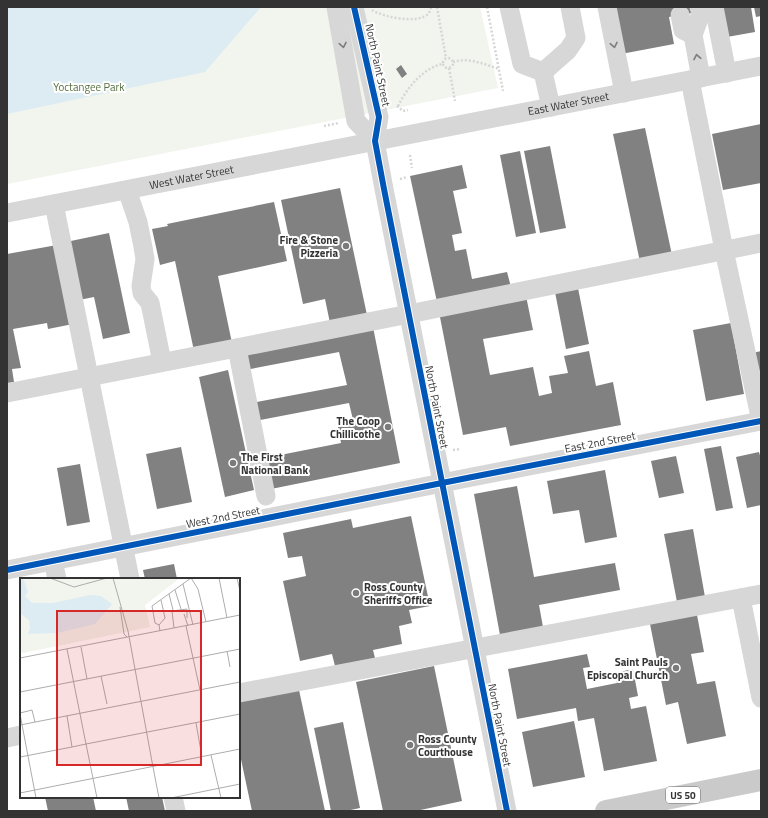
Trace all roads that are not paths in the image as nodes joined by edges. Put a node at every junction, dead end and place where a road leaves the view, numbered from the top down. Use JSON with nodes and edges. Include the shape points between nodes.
{"nodes":[{"id":1,"x":336,"y":7,"type":"edge"},
{"id":2,"x":354,"y":7,"type":"edge"},
{"id":3,"x":509,"y":7,"type":"edge"},
{"id":4,"x":570,"y":7,"type":"edge"},
{"id":5,"x":607,"y":7,"type":"edge"},
{"id":6,"x":699,"y":7,"type":"edge"},
{"id":7,"x":714,"y":7,"type":"edge"},
{"id":8,"x":680,"y":15,"type":"dead end"},
{"id":9,"x":693,"y":36,"type":"junction"},
{"id":10,"x":761,"y":66,"type":"edge"},
{"id":11,"x":543,"y":72,"type":"junction"},
{"id":12,"x":727,"y":73,"type":"junction"},
{"id":13,"x":696,"y":79,"type":"junction"},
{"id":14,"x":624,"y":93,"type":"junction"},
{"id":15,"x":551,"y":107,"type":"junction"},
{"id":16,"x":375,"y":141,"type":"junction"},
{"id":17,"x":127,"y":190,"type":"junction"},
{"id":18,"x":54,"y":204,"type":"junction"},
{"id":19,"x":7,"y":213,"type":"edge"},
{"id":20,"x":761,"y":243,"type":"edge"},
{"id":21,"x":724,"y":250,"type":"junction"},
{"id":22,"x":409,"y":314,"type":"junction"},
{"id":23,"x":237,"y":348,"type":"junction"},
{"id":24,"x":162,"y":362,"type":"junction"},
{"id":25,"x":89,"y":377,"type":"junction"},
{"id":26,"x":7,"y":393,"type":"edge"},
{"id":27,"x":761,"y":421,"type":"edge"},
{"id":28,"x":442,"y":482,"type":"junction"},
{"id":29,"x":266,"y":496,"type":"dead end"},
{"id":30,"x":124,"y":547,"type":"junction"},
{"id":31,"x":7,"y":570,"type":"edge"},
{"id":32,"x":55,"y":570,"type":"edge"},
{"id":33,"x":130,"y":578,"type":"edge"},
{"id":34,"x":761,"y":594,"type":"edge"},
{"id":35,"x":740,"y":598,"type":"junction"},
{"id":36,"x":475,"y":648,"type":"junction"},
{"id":37,"x":240,"y":693,"type":"edge"},
{"id":38,"x":761,"y":698,"type":"edge"},
{"id":39,"x":20,"y":735,"type":"edge"},
{"id":40,"x":7,"y":738,"type":"edge"},
{"id":41,"x":761,"y":780,"type":"edge"},
{"id":42,"x":173,"y":798,"type":"edge"},
{"id":43,"x":176,"y":811,"type":"edge"},
{"id":44,"x":507,"y":811,"type":"edge"},
{"id":45,"x":606,"y":811,"type":"edge"}],
"edges":[{"from":1,"to":16,"type":"street","one_way":true,"via":[[356,121]]},
{"from":2,"to":16,"type":"street","name":"North Paint Street","via":[[379,117]]},
{"from":3,"to":11,"type":"street","via":[[522,64]]},
{"from":4,"to":11,"type":"street","via":[[576,38],[568,50]]},
{"from":5,"to":14,"type":"street","one_way":true},
{"from":6,"to":9,"type":"street","via":[[700,13]]},
{"from":7,"to":12,"type":"street"},
{"from":8,"to":9,"type":"street","via":[[683,30]]},
{"from":13,"to":9,"type":"street","one_way":true},
{"from":10,"to":12,"type":"street","name":"East Water Street"},
{"from":11,"to":15,"type":"street"},
{"from":12,"to":13,"type":"street","name":"East Water Street"},
{"from":13,"to":14,"type":"street","name":"East Water Street"},
{"from":13,"to":21,"type":"street"},
{"from":14,"to":15,"type":"street","name":"East Water Street"},
{"from":15,"to":16,"type":"street","name":"East Water Street"},
{"from":16,"to":17,"type":"street","name":"West Water Street"},
{"from":16,"to":22,"type":"street","name":"North Paint Street"},
{"from":17,"to":18,"type":"street","name":"West Water Street"},
{"from":17,"to":24,"type":"street","via":[[138,222],[145,259],[142,293],[150,303]]},
{"from":18,"to":19,"type":"street","name":"West Water Street"},
{"from":18,"to":25,"type":"street"},
{"from":20,"to":21,"type":"street"},
{"from":21,"to":22,"type":"street"},
{"from":21,"to":27,"type":"street"},
{"from":22,"to":23,"type":"street"},
{"from":22,"to":28,"type":"street","name":"North Paint Street"},
{"from":23,"to":24,"type":"street"},
{"from":23,"to":29,"type":"street"},
{"from":24,"to":25,"type":"street"},
{"from":25,"to":26,"type":"street"},
{"from":25,"to":30,"type":"street"},
{"from":27,"to":28,"type":"street","name":"East 2nd Street"},
{"from":28,"to":30,"type":"street","name":"West 2nd Street"},
{"from":28,"to":36,"type":"street","name":"North Paint Street"},
{"from":30,"to":32,"type":"street","name":"West 2nd Street"},
{"from":30,"to":33,"type":"street"},
{"from":31,"to":32,"type":"street","name":"West 2nd Street"},
{"from":34,"to":35,"type":"street"},
{"from":35,"to":36,"type":"street"},
{"from":35,"to":38,"type":"street"},
{"from":36,"to":37,"type":"street"},
{"from":36,"to":44,"type":"street","name":"North Paint Street"},
{"from":39,"to":40,"type":"street"},
{"from":41,"to":45,"type":"main road","number":"US 50"},
{"from":42,"to":43,"type":"street"}]}
